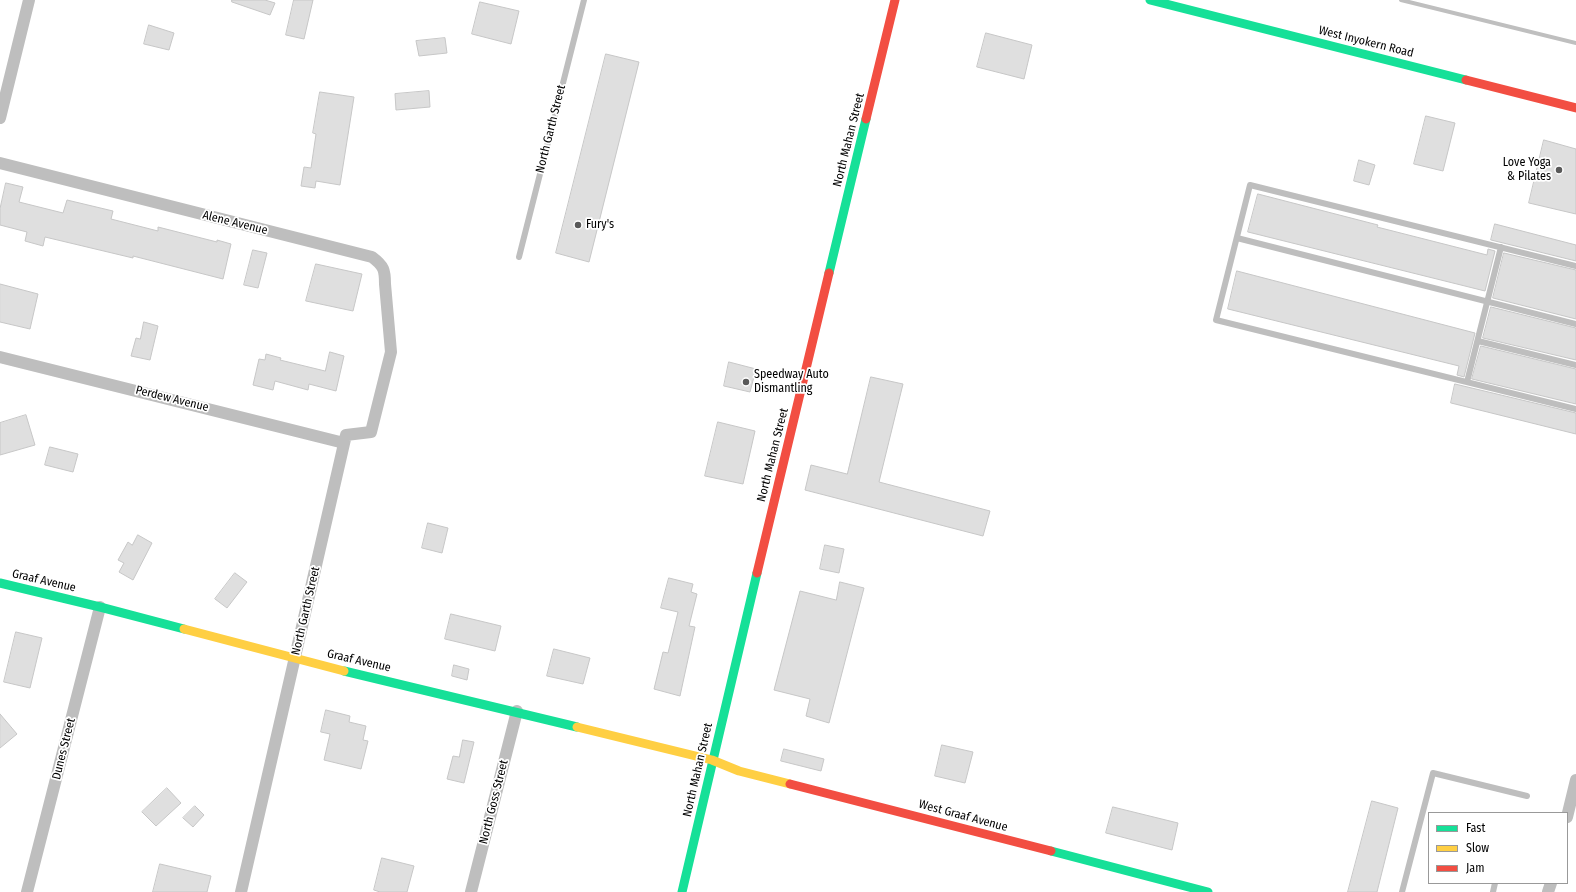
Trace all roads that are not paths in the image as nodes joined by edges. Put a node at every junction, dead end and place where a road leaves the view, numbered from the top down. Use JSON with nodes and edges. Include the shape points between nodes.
{"nodes":[{"id":1,"x":29,"y":0,"type":"edge"},
{"id":2,"x":584,"y":0,"type":"edge"},
{"id":3,"x":895,"y":0,"type":"edge"},
{"id":4,"x":1150,"y":0,"type":"edge"},
{"id":5,"x":1576,"y":108,"type":"edge"},
{"id":6,"x":0,"y":118,"type":"edge"},
{"id":7,"x":0,"y":163,"type":"edge"},
{"id":8,"x":1237,"y":238,"type":"junction"},
{"id":9,"x":1501,"y":247,"type":"junction"},
{"id":10,"x":519,"y":257,"type":"dead end"},
{"id":11,"x":1576,"y":266,"type":"edge"},
{"id":12,"x":1488,"y":302,"type":"junction"},
{"id":13,"x":1576,"y":324,"type":"edge"},
{"id":14,"x":1478,"y":341,"type":"junction"},
{"id":15,"x":0,"y":357,"type":"edge"},
{"id":16,"x":1576,"y":365,"type":"edge"},
{"id":17,"x":1467,"y":382,"type":"junction"},
{"id":18,"x":1576,"y":409,"type":"edge"},
{"id":19,"x":344,"y":443,"type":"junction"},
{"id":20,"x":0,"y":583,"type":"edge"},
{"id":21,"x":100,"y":607,"type":"junction"},
{"id":22,"x":295,"y":658,"type":"junction"},
{"id":23,"x":517,"y":711,"type":"junction"},
{"id":24,"x":712,"y":760,"type":"junction"},
{"id":25,"x":1576,"y":780,"type":"edge"},
{"id":26,"x":1527,"y":796,"type":"dead end"},
{"id":27,"x":1568,"y":813,"type":"edge"},
{"id":28,"x":27,"y":892,"type":"edge"},
{"id":29,"x":241,"y":892,"type":"edge"},
{"id":30,"x":471,"y":892,"type":"edge"},
{"id":31,"x":682,"y":892,"type":"edge"},
{"id":32,"x":1208,"y":892,"type":"edge"},
{"id":33,"x":1402,"y":892,"type":"edge"}],
"edges":[{"from":1,"to":6,"type":"street"},
{"from":2,"to":10,"type":"lane","name":"North Garth Street"},
{"from":3,"to":24,"type":"street","name":"North Mahan Street"},
{"from":4,"to":5,"type":"street","name":"West Inyokern Road"},
{"from":7,"to":19,"type":"street","name":"Alene Avenue","via":[[372,258],[381,264],[385,273],[391,352],[371,432],[346,435]]},
{"from":8,"to":9,"type":"lane","via":[[1250,185]]},
{"from":8,"to":12,"type":"lane"},
{"from":8,"to":17,"type":"lane","via":[[1216,320]]},
{"from":9,"to":11,"type":"lane"},
{"from":9,"to":12,"type":"lane"},
{"from":12,"to":13,"type":"lane"},
{"from":12,"to":14,"type":"lane"},
{"from":14,"to":16,"type":"lane"},
{"from":14,"to":17,"type":"lane"},
{"from":15,"to":19,"type":"street","name":"Perdew Avenue"},
{"from":17,"to":18,"type":"lane"},
{"from":19,"to":22,"type":"street","name":"North Garth Street"},
{"from":20,"to":21,"type":"street","name":"Graaf Avenue"},
{"from":21,"to":22,"type":"street","name":"Graaf Avenue"},
{"from":21,"to":28,"type":"street","name":"Dunes Street"},
{"from":22,"to":23,"type":"street","name":"Graaf Avenue"},
{"from":22,"to":29,"type":"street","name":"North Garth Street"},
{"from":23,"to":24,"type":"street","name":"Graaf Avenue"},
{"from":23,"to":30,"type":"street","name":"North Goss Street"},
{"from":24,"to":31,"type":"street","name":"North Mahan Street"},
{"from":24,"to":32,"type":"street","name":"West Graaf Avenue","via":[[739,770]]},
{"from":25,"to":27,"type":"street"},
{"from":26,"to":33,"type":"lane","via":[[1433,773]]}]}
